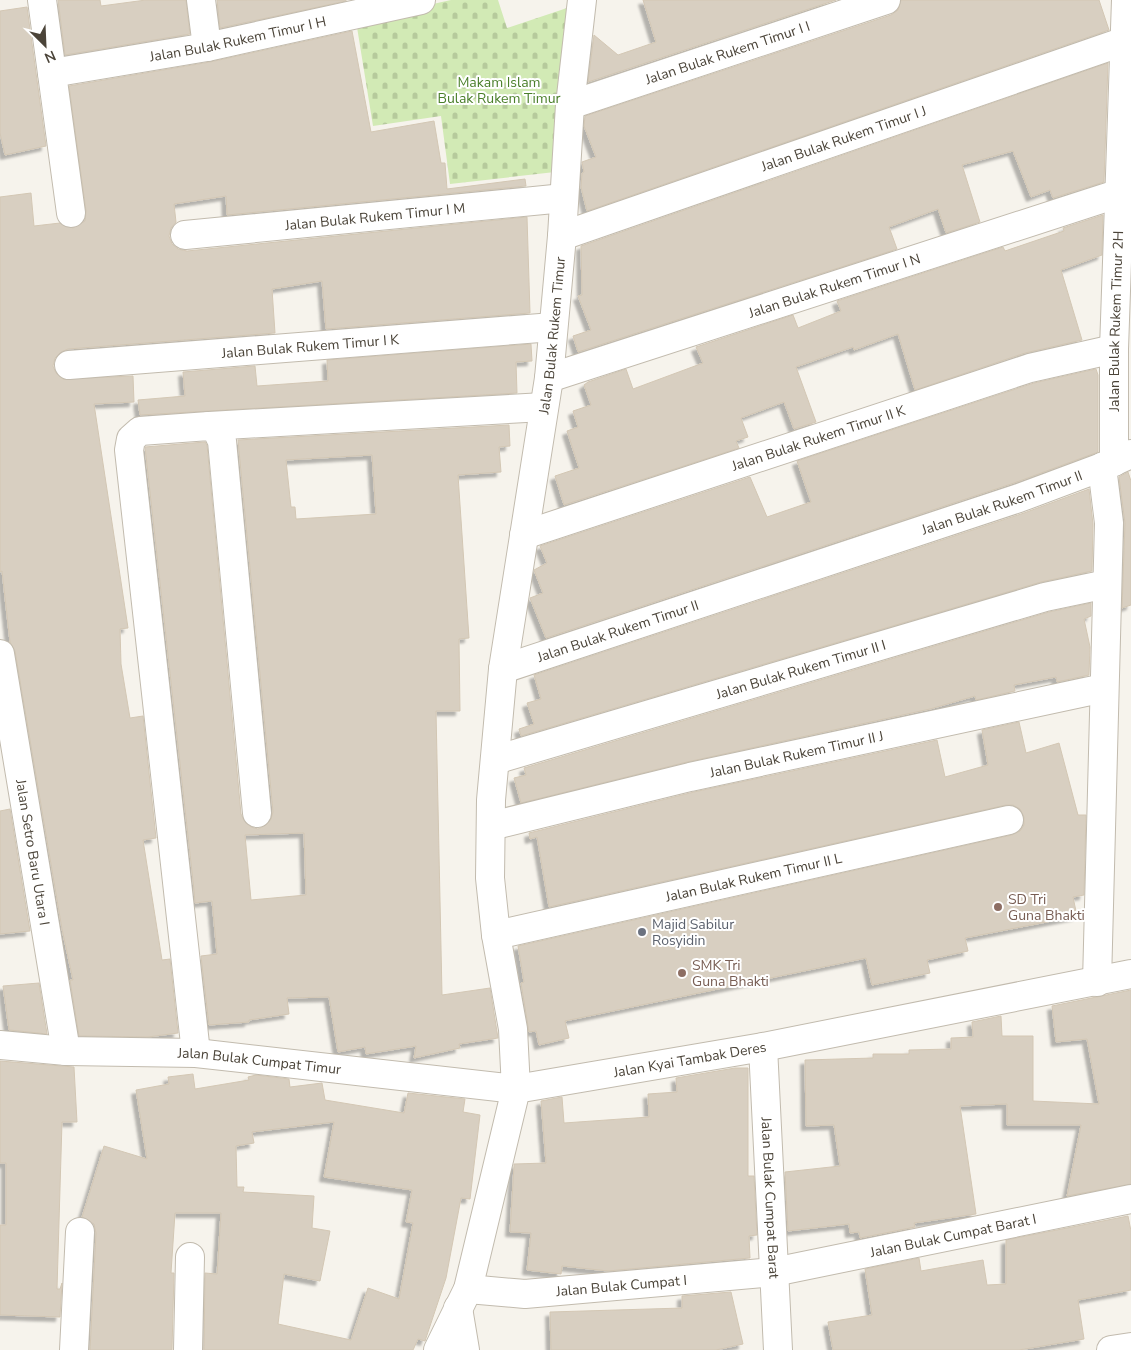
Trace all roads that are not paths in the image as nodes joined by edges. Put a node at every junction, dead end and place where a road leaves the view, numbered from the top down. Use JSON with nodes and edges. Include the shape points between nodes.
{"nodes":[{"id":1,"x":42,"y":0,"type":"edge"},
{"id":2,"x":201,"y":0,"type":"edge"},
{"id":3,"x":421,"y":0,"type":"edge"},
{"id":4,"x":582,"y":0,"type":"edge"},
{"id":5,"x":886,"y":0,"type":"edge"},
{"id":6,"x":1126,"y":0,"type":"edge"},
{"id":7,"x":1125,"y":41,"type":"junction"},
{"id":8,"x":207,"y":47,"type":"junction"},
{"id":9,"x":52,"y":73,"type":"junction"},
{"id":10,"x":570,"y":105,"type":"junction"},
{"id":11,"x":1120,"y":192,"type":"junction"},
{"id":12,"x":564,"y":198,"type":"junction"},
{"id":13,"x":71,"y":213,"type":"dead end"},
{"id":14,"x":185,"y":235,"type":"dead end"},
{"id":15,"x":562,"y":236,"type":"junction"},
{"id":16,"x":553,"y":327,"type":"junction"},
{"id":17,"x":1114,"y":349,"type":"junction"},
{"id":18,"x":69,"y":365,"type":"dead end"},
{"id":19,"x":548,"y":378,"type":"junction"},
{"id":20,"x":544,"y":407,"type":"junction"},
{"id":21,"x":209,"y":426,"type":"junction"},
{"id":22,"x":1116,"y":461,"type":"edge"},
{"id":23,"x":524,"y":535,"type":"junction"},
{"id":24,"x":1107,"y":584,"type":"junction"},
{"id":25,"x":0,"y":654,"type":"edge"},
{"id":26,"x":503,"y":669,"type":"junction"},
{"id":27,"x":1104,"y":688,"type":"junction"},
{"id":28,"x":495,"y":760,"type":"junction"},
{"id":29,"x":257,"y":813,"type":"dead end"},
{"id":30,"x":1010,"y":820,"type":"dead end"},
{"id":31,"x":491,"y":826,"type":"junction"},
{"id":32,"x":496,"y":936,"type":"junction"},
{"id":33,"x":1131,"y":974,"type":"edge"},
{"id":34,"x":1097,"y":982,"type":"junction"},
{"id":35,"x":0,"y":1044,"type":"edge"},
{"id":36,"x":763,"y":1046,"type":"junction"},
{"id":37,"x":66,"y":1051,"type":"junction"},
{"id":38,"x":196,"y":1054,"type":"junction"},
{"id":39,"x":516,"y":1089,"type":"junction"},
{"id":40,"x":1131,"y":1199,"type":"edge"},
{"id":41,"x":80,"y":1232,"type":"dead end"},
{"id":42,"x":190,"y":1257,"type":"dead end"},
{"id":43,"x":774,"y":1272,"type":"junction"},
{"id":44,"x":463,"y":1298,"type":"junction"},
{"id":45,"x":1131,"y":1347,"type":"edge"},
{"id":46,"x":74,"y":1350,"type":"edge"},
{"id":47,"x":188,"y":1350,"type":"edge"},
{"id":48,"x":438,"y":1350,"type":"edge"},
{"id":49,"x":465,"y":1350,"type":"edge"},
{"id":50,"x":778,"y":1350,"type":"edge"},
{"id":51,"x":1111,"y":1350,"type":"edge"}],
"edges":[{"from":1,"to":9,"type":"street"},
{"from":2,"to":8,"type":"street"},
{"from":3,"to":8,"type":"street","name":"Jalan Bulak Rukem Timur I H"},
{"from":4,"to":10,"type":"street","name":"Jalan Bulak Rukem Timur"},
{"from":5,"to":10,"type":"street","name":"Jalan Bulak Rukem Timur I I"},
{"from":6,"to":7,"type":"street","name":"Jalan Bulak Rukem Timur 2H"},
{"from":7,"to":11,"type":"street","name":"Jalan Bulak Rukem Timur 2H"},
{"from":7,"to":15,"type":"street","name":"Jalan Bulak Rukem Timur I J"},
{"from":8,"to":9,"type":"street","name":"Jalan Bulak Rukem Timur I H"},
{"from":9,"to":13,"type":"street"},
{"from":10,"to":12,"type":"street","name":"Jalan Bulak Rukem Timur"},
{"from":11,"to":17,"type":"street","name":"Jalan Bulak Rukem Timur 2H"},
{"from":11,"to":19,"type":"street","name":"Jalan Bulak Rukem Timur I N"},
{"from":12,"to":14,"type":"street","name":"Jalan Bulak Rukem Timur I M"},
{"from":12,"to":15,"type":"street","name":"Jalan Bulak Rukem Timur"},
{"from":15,"to":16,"type":"street","name":"Jalan Bulak Rukem Timur"},
{"from":16,"to":18,"type":"street","name":"Jalan Bulak Rukem Timur I K"},
{"from":16,"to":19,"type":"street","name":"Jalan Bulak Rukem Timur"},
{"from":17,"to":22,"type":"street","name":"Jalan Bulak Rukem Timur 2H"},
{"from":17,"to":23,"type":"street","name":"Jalan Bulak Rukem Timur II K","via":[[1030,368]]},
{"from":19,"to":20,"type":"street","name":"Jalan Bulak Rukem Timur"},
{"from":20,"to":21,"type":"street"},
{"from":20,"to":23,"type":"street","name":"Jalan Bulak Rukem Timur"},
{"from":21,"to":29,"type":"street","via":[[217,431],[222,441]]},
{"from":21,"to":38,"type":"street","via":[[140,431],[131,439],[129,450]]},
{"from":22,"to":24,"type":"street","name":"Jalan Bulak Rukem Timur 2H","via":[[1108,523]]},
{"from":22,"to":26,"type":"street","name":"Jalan Bulak Rukem Timur II","via":[[1019,498]]},
{"from":23,"to":26,"type":"street","name":"Jalan Bulak Rukem Timur"},
{"from":24,"to":27,"type":"street","name":"Jalan Bulak Rukem Timur 2H"},
{"from":24,"to":28,"type":"street","name":"Jalan Bulak Rukem Timur II I","via":[[1036,600]]},
{"from":25,"to":37,"type":"street","name":"Jalan Setro Baru Utara I"},
{"from":26,"to":28,"type":"street"},
{"from":27,"to":31,"type":"street","name":"Jalan Bulak Rukem Timur II J","via":[[690,777]]},
{"from":27,"to":34,"type":"street","name":"Jalan Bulak Rukem Timur 2H"},
{"from":28,"to":31,"type":"street"},
{"from":30,"to":32,"type":"street","name":"Jalan Bulak Rukem Timur II L"},
{"from":31,"to":32,"type":"street","via":[[490,878]]},
{"from":32,"to":39,"type":"street","via":[[513,1029]]},
{"from":33,"to":34,"type":"street","name":"Jalan Kyai Tambak Deres"},
{"from":34,"to":36,"type":"street","name":"Jalan Kyai Tambak Deres"},
{"from":35,"to":37,"type":"street","name":"Jalan Bulak Cumpat Timur"},
{"from":36,"to":39,"type":"street","name":"Jalan Kyai Tambak Deres"},
{"from":36,"to":43,"type":"street","name":"Jalan Bulak Cumpat Barat"},
{"from":37,"to":38,"type":"street","name":"Jalan Bulak Cumpat Timur"},
{"from":38,"to":39,"type":"street","name":"Jalan Bulak Cumpat Timur"},
{"from":39,"to":44,"type":"street"},
{"from":40,"to":43,"type":"street","name":"Jalan Bulak Cumpat Barat I"},
{"from":41,"to":46,"type":"street"},
{"from":42,"to":47,"type":"street"},
{"from":43,"to":44,"type":"street","name":"Jalan Bulak Cumpat I"},
{"from":43,"to":50,"type":"street","name":"Jalan Bulak Cumpat Barat"},
{"from":44,"to":48,"type":"street"},
{"from":44,"to":49,"type":"street"},
{"from":45,"to":51,"type":"street"}]}
